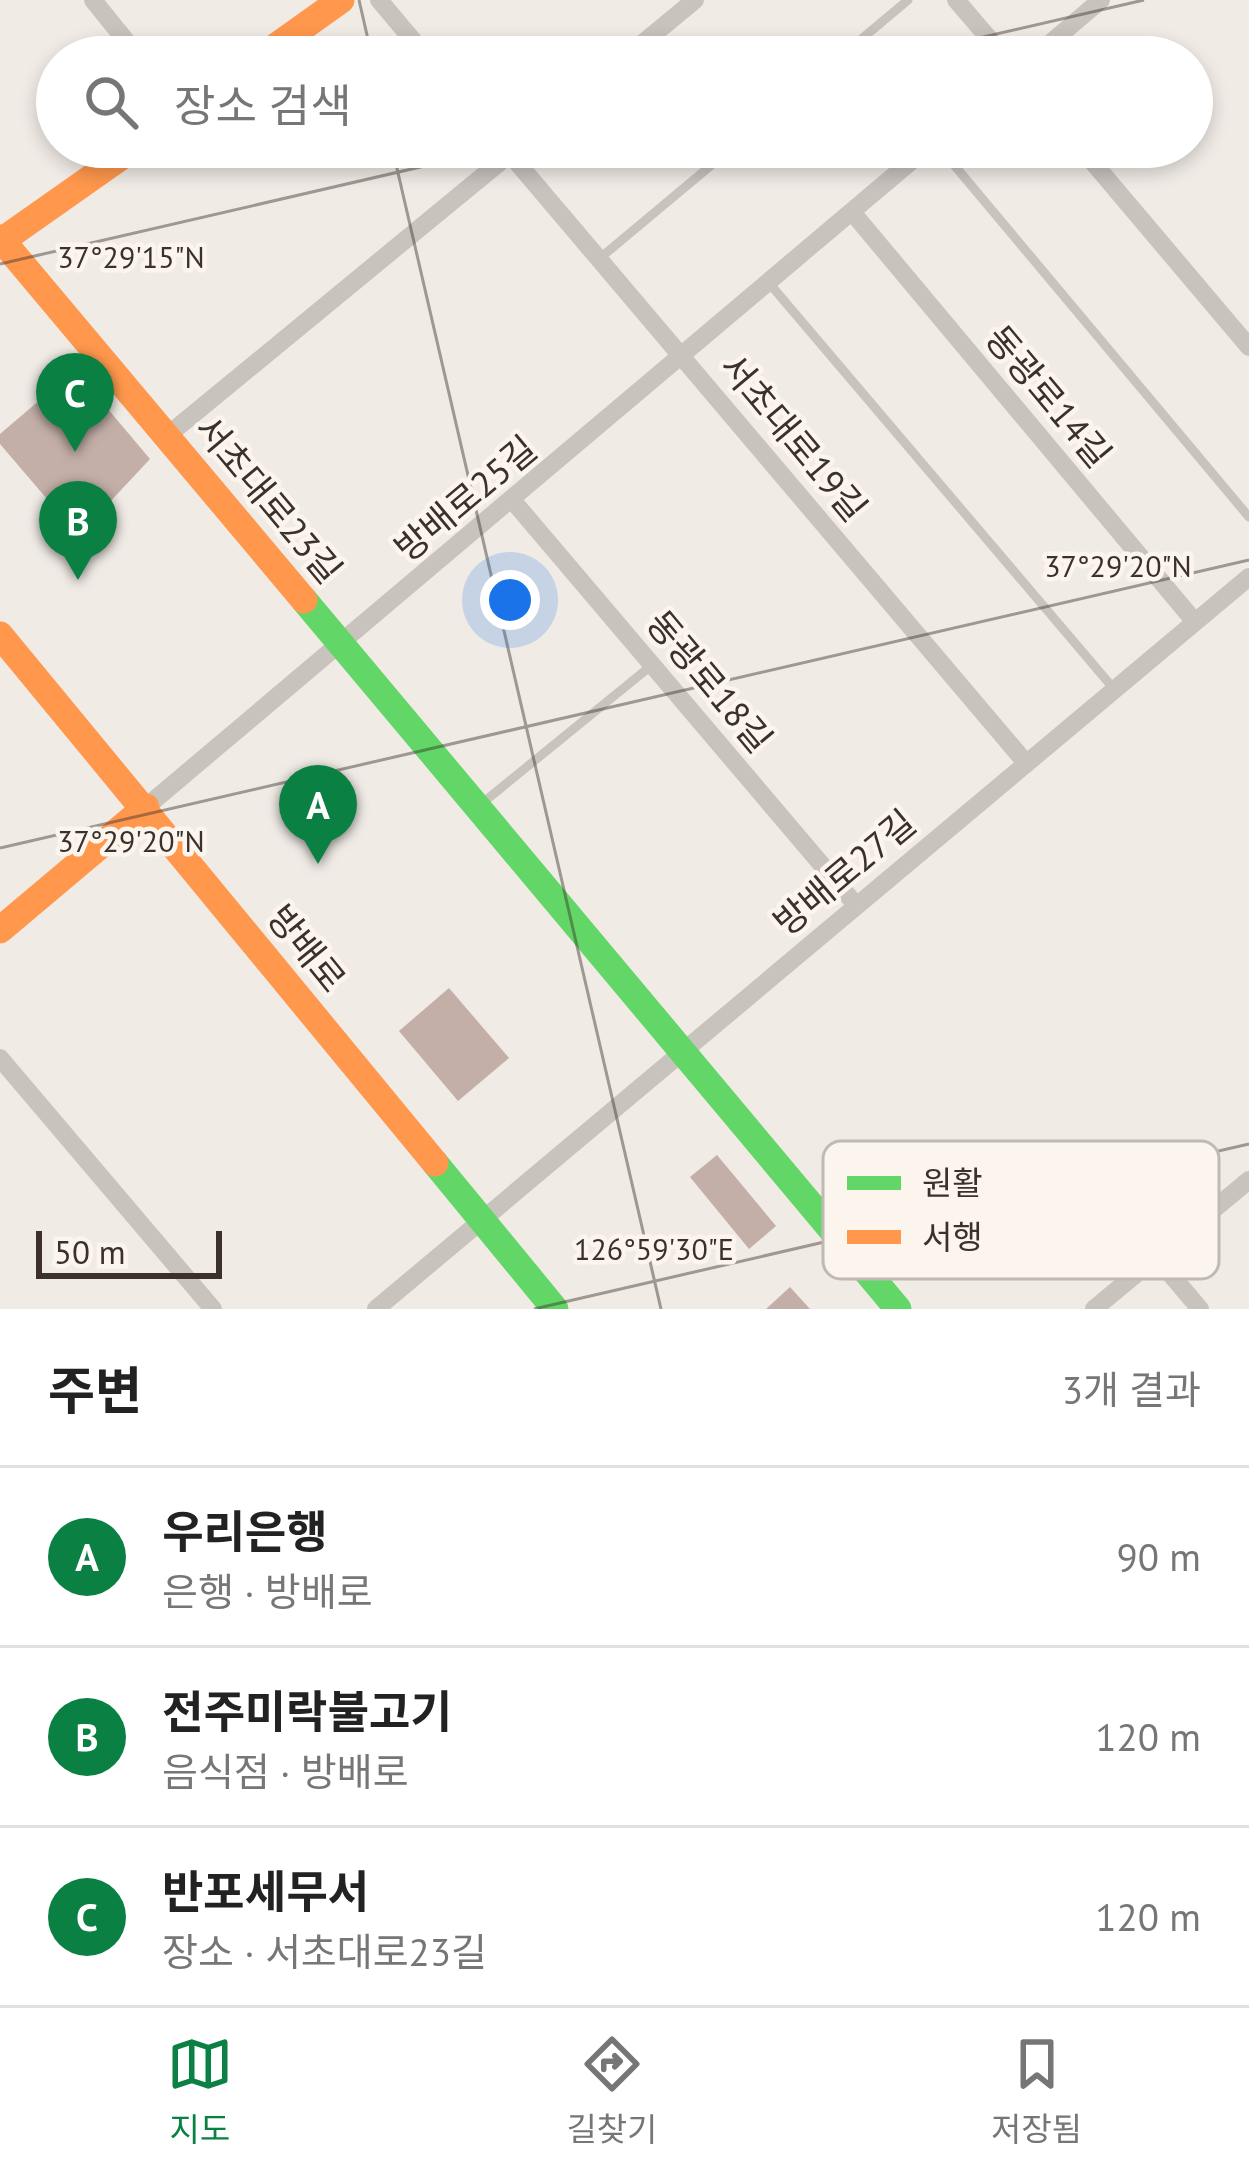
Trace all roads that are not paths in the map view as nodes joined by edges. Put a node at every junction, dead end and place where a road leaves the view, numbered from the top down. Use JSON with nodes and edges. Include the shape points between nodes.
{"nodes":[{"id":1,"x":94,"y":0,"type":"edge"},
{"id":2,"x":341,"y":0,"type":"edge"},
{"id":3,"x":379,"y":0,"type":"edge"},
{"id":4,"x":695,"y":0,"type":"edge"},
{"id":5,"x":908,"y":0,"type":"edge"},
{"id":6,"x":956,"y":0,"type":"edge"},
{"id":7,"x":1101,"y":0,"type":"edge"},
{"id":8,"x":122,"y":36,"type":"edge"},
{"id":9,"x":291,"y":36,"type":"edge"},
{"id":10,"x":409,"y":36,"type":"edge"},
{"id":11,"x":651,"y":36,"type":"edge"},
{"id":12,"x":865,"y":36,"type":"edge"},
{"id":13,"x":986,"y":36,"type":"edge"},
{"id":14,"x":1059,"y":36,"type":"edge"},
{"id":15,"x":105,"y":168,"type":"edge"},
{"id":16,"x":488,"y":168,"type":"edge"},
{"id":17,"x":526,"y":168,"type":"edge"},
{"id":18,"x":708,"y":168,"type":"edge"},
{"id":19,"x":903,"y":168,"type":"edge"},
{"id":20,"x":957,"y":168,"type":"edge"},
{"id":21,"x":1098,"y":168,"type":"edge"},
{"id":22,"x":852,"y":212,"type":"junction"},
{"id":23,"x":1,"y":240,"type":"edge"},
{"id":24,"x":599,"y":259,"type":"junction"},
{"id":25,"x":769,"y":283,"type":"junction"},
{"id":26,"x":1249,"y":347,"type":"edge"},
{"id":27,"x":682,"y":356,"type":"junction"},
{"id":28,"x":168,"y":435,"type":"junction"},
{"id":29,"x":513,"y":501,"type":"junction"},
{"id":30,"x":1249,"y":518,"type":"edge"},
{"id":31,"x":1249,"y":577,"type":"edge"},
{"id":32,"x":1195,"y":622,"type":"junction"},
{"id":33,"x":0,"y":635,"type":"edge"},
{"id":34,"x":345,"y":644,"type":"junction"},
{"id":35,"x":652,"y":664,"type":"junction"},
{"id":36,"x":1114,"y":689,"type":"junction"},
{"id":37,"x":1026,"y":763,"type":"junction"},
{"id":38,"x":479,"y":806,"type":"junction"},
{"id":39,"x":146,"y":807,"type":"junction"},
{"id":40,"x":856,"y":905,"type":"junction"},
{"id":41,"x":0,"y":930,"type":"edge"},
{"id":42,"x":682,"y":1050,"type":"junction"},
{"id":43,"x":0,"y":1058,"type":"edge"},
{"id":44,"x":1249,"y":1180,"type":"edge"},
{"id":45,"x":1219,"y":1205,"type":"edge"},
{"id":46,"x":823,"y":1219,"type":"edge"},
{"id":47,"x":483,"y":1220,"type":"junction"},
{"id":48,"x":873,"y":1279,"type":"edge"},
{"id":49,"x":1130,"y":1279,"type":"edge"},
{"id":50,"x":1175,"y":1279,"type":"edge"},
{"id":51,"x":213,"y":1309,"type":"edge"},
{"id":52,"x":376,"y":1309,"type":"edge"},
{"id":53,"x":555,"y":1309,"type":"edge"},
{"id":54,"x":898,"y":1309,"type":"edge"},
{"id":55,"x":1094,"y":1309,"type":"edge"},
{"id":56,"x":1200,"y":1309,"type":"edge"}],
"edges":[{"from":1,"to":8,"type":"street"},
{"from":2,"to":9,"type":"street"},
{"from":3,"to":10,"type":"street"},
{"from":4,"to":11,"type":"street"},
{"from":5,"to":12,"type":"lane"},
{"from":6,"to":13,"type":"street"},
{"from":7,"to":14,"type":"street"},
{"from":15,"to":23,"type":"street"},
{"from":16,"to":28,"type":"street","name":"서초대로19길"},
{"from":17,"to":24,"type":"street","name":"서초대로19길"},
{"from":18,"to":24,"type":"lane"},
{"from":19,"to":22,"type":"street","name":"방배로25길"},
{"from":20,"to":30,"type":"lane"},
{"from":21,"to":26,"type":"street"},
{"from":22,"to":25,"type":"street","name":"방배로25길"},
{"from":22,"to":32,"type":"street","name":"동광로14길"},
{"from":23,"to":28,"type":"street","name":"서초대로23길"},
{"from":24,"to":27,"type":"street","name":"서초대로19길"},
{"from":25,"to":27,"type":"street","name":"방배로25길"},
{"from":25,"to":36,"type":"lane"},
{"from":27,"to":29,"type":"street","name":"방배로25길"},
{"from":27,"to":37,"type":"street","name":"서초대로19길"},
{"from":28,"to":34,"type":"street","name":"서초대로23길"},
{"from":29,"to":34,"type":"street","name":"방배로25길"},
{"from":29,"to":35,"type":"street","name":"동광로18길"},
{"from":31,"to":32,"type":"street","name":"방배로27길"},
{"from":32,"to":36,"type":"street","name":"방배로27길"},
{"from":33,"to":39,"type":"street","name":"방배로"},
{"from":34,"to":38,"type":"street","name":"서초대로23길"},
{"from":34,"to":39,"type":"street","name":"방배로25길"},
{"from":35,"to":38,"type":"lane"},
{"from":35,"to":40,"type":"street","name":"동광로18길"},
{"from":36,"to":37,"type":"street","name":"방배로27길"},
{"from":37,"to":40,"type":"street","name":"방배로27길"},
{"from":38,"to":42,"type":"street","name":"서초대로23길"},
{"from":39,"to":41,"type":"street"},
{"from":39,"to":47,"type":"street","name":"방배로"},
{"from":40,"to":42,"type":"street","name":"방배로27길"},
{"from":42,"to":46,"type":"street","name":"서초대로23길"},
{"from":42,"to":47,"type":"street","name":"방배로27길"},
{"from":43,"to":51,"type":"street"},
{"from":44,"to":45,"type":"street"},
{"from":47,"to":52,"type":"street","name":"방배로27길"},
{"from":47,"to":53,"type":"street","name":"방배로"},
{"from":48,"to":54,"type":"street","name":"서초대로23길"},
{"from":49,"to":55,"type":"street"},
{"from":50,"to":56,"type":"street"}]}
